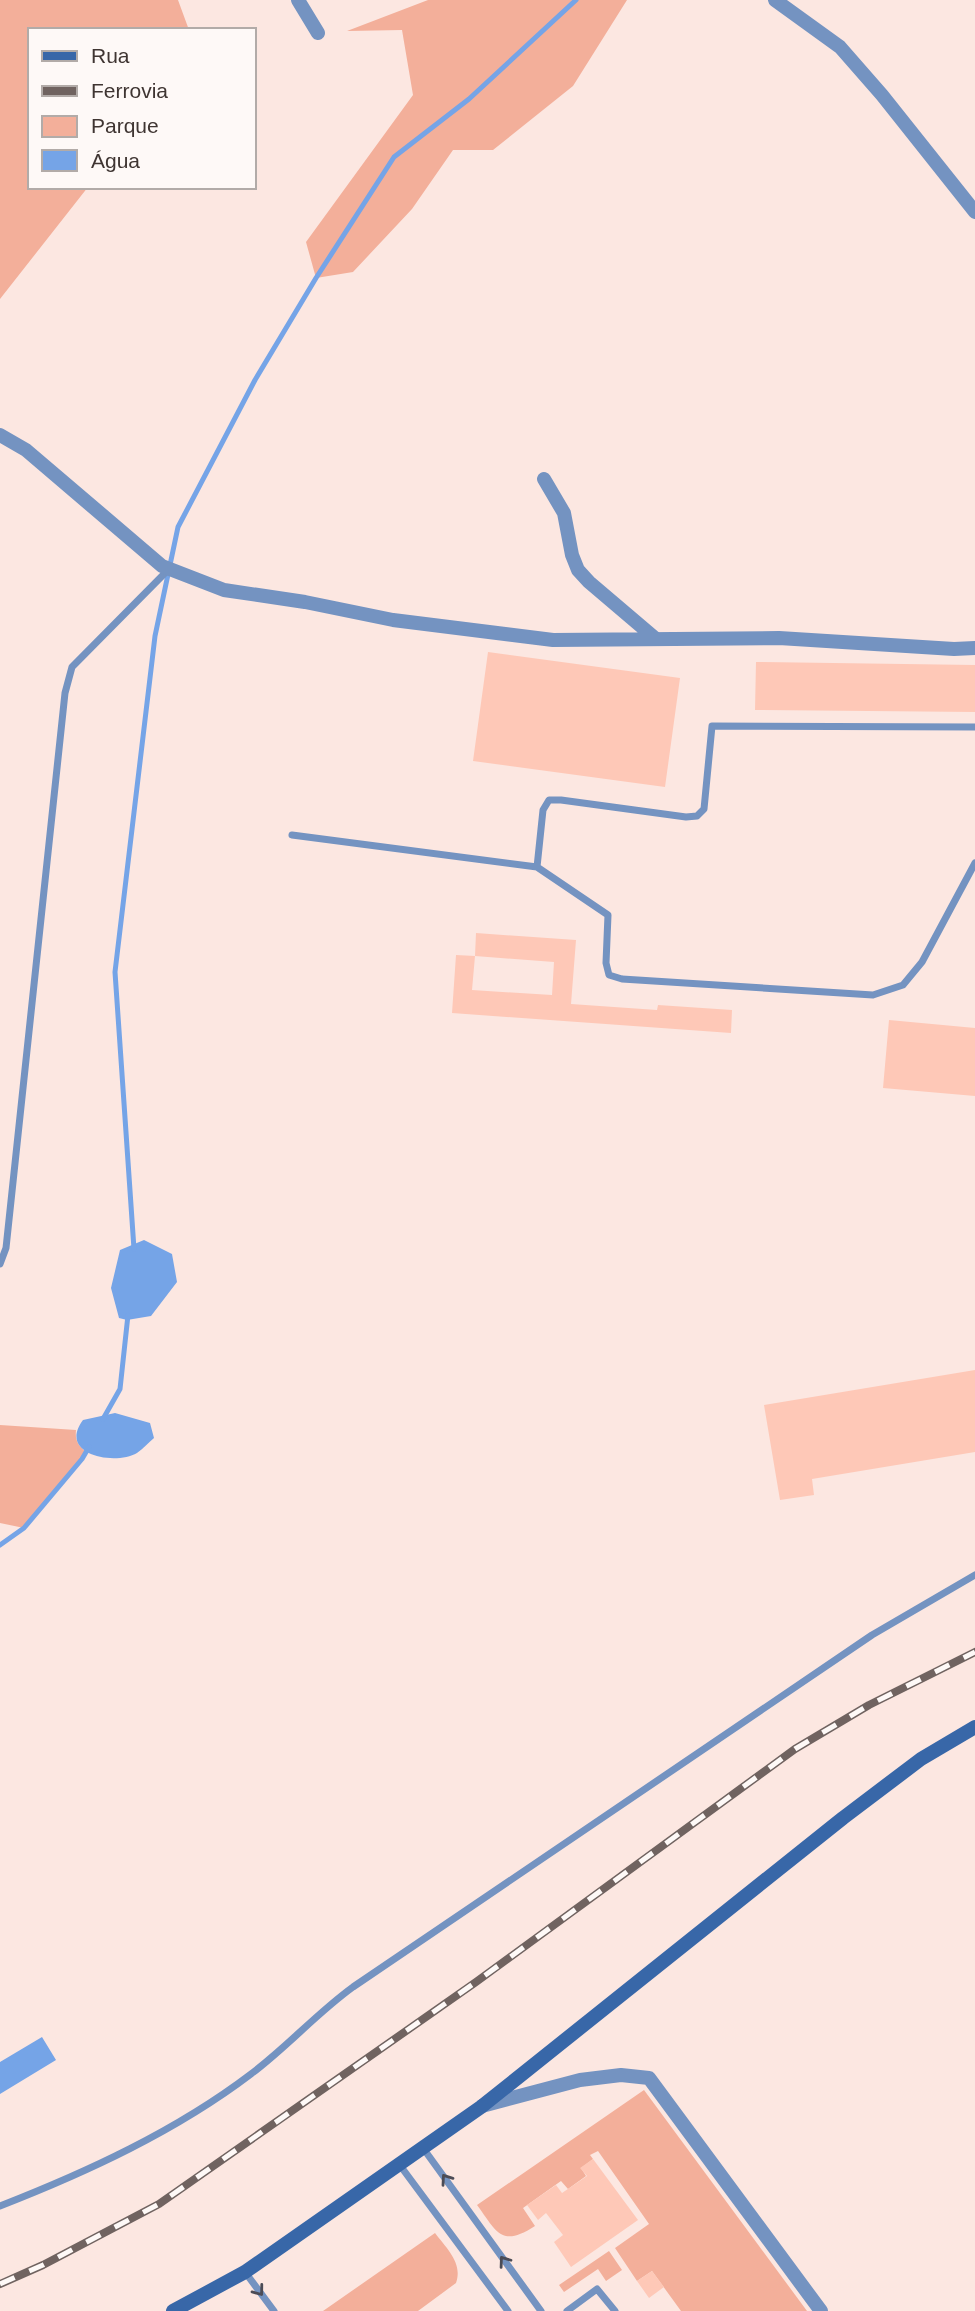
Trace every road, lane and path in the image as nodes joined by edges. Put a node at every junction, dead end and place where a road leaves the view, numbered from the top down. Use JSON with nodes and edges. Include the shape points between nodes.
{"nodes":[{"id":1,"x":298,"y":0,"type":"edge"},
{"id":2,"x":775,"y":0,"type":"edge"},
{"id":3,"x":317,"y":33,"type":"dead end"},
{"id":4,"x":975,"y":212,"type":"edge"},
{"id":5,"x":0,"y":435,"type":"edge"},
{"id":6,"x":544,"y":479,"type":"dead end"},
{"id":7,"x":168,"y":570,"type":"junction"},
{"id":8,"x":656,"y":639,"type":"junction"},
{"id":9,"x":975,"y":648,"type":"edge"},
{"id":10,"x":975,"y":727,"type":"edge"},
{"id":11,"x":292,"y":835,"type":"dead end"},
{"id":12,"x":975,"y":863,"type":"edge"},
{"id":13,"x":537,"y":867,"type":"junction"},
{"id":14,"x":0,"y":1264,"type":"edge"},
{"id":15,"x":975,"y":1575,"type":"edge"},
{"id":16,"x":975,"y":1727,"type":"edge"},
{"id":17,"x":481,"y":2107,"type":"junction"},
{"id":18,"x":423,"y":2147,"type":"junction"},
{"id":19,"x":399,"y":2164,"type":"junction"},
{"id":20,"x":0,"y":2206,"type":"edge"},
{"id":21,"x":245,"y":2272,"type":"junction"},
{"id":22,"x":173,"y":2311,"type":"edge"},
{"id":23,"x":274,"y":2311,"type":"edge"},
{"id":24,"x":508,"y":2311,"type":"edge"},
{"id":25,"x":541,"y":2311,"type":"edge"},
{"id":26,"x":567,"y":2311,"type":"edge"},
{"id":27,"x":615,"y":2311,"type":"edge"},
{"id":28,"x":821,"y":2311,"type":"edge"}],
"edges":[{"from":1,"to":3,"type":"street"},
{"from":2,"to":4,"type":"street","via":[[840,47]]},
{"from":5,"to":7,"type":"street","via":[[26,450]]},
{"from":6,"to":8,"type":"street","via":[[564,513],[578,570]]},
{"from":7,"to":8,"type":"street","via":[[224,590],[448,628],[553,640]]},
{"from":7,"to":14,"type":"lane","via":[[72,667],[65,694],[6,1248]]},
{"from":8,"to":9,"type":"street","via":[[779,638]]},
{"from":10,"to":13,"type":"lane","via":[[712,726],[704,809],[696,816],[549,800],[543,810]]},
{"from":11,"to":13,"type":"lane"},
{"from":12,"to":13,"type":"lane","via":[[922,962],[903,985],[873,995],[609,975],[608,915]]},
{"from":15,"to":20,"type":"lane","via":[[872,1636],[353,1987],[253,2073],[200,2110],[74,2177]]},
{"from":16,"to":17,"type":"street","via":[[921,1759],[843,1818]]},
{"from":17,"to":18,"type":"street"},
{"from":17,"to":28,"type":"street","via":[[580,2080],[621,2075],[649,2078]]},
{"from":18,"to":19,"type":"street"},
{"from":25,"to":18,"type":"lane","one_way":true},
{"from":19,"to":21,"type":"street"},
{"from":19,"to":24,"type":"lane"},
{"from":21,"to":22,"type":"street"},
{"from":21,"to":23,"type":"lane","one_way":true},
{"from":26,"to":27,"type":"lane","via":[[597,2289]]}]}
